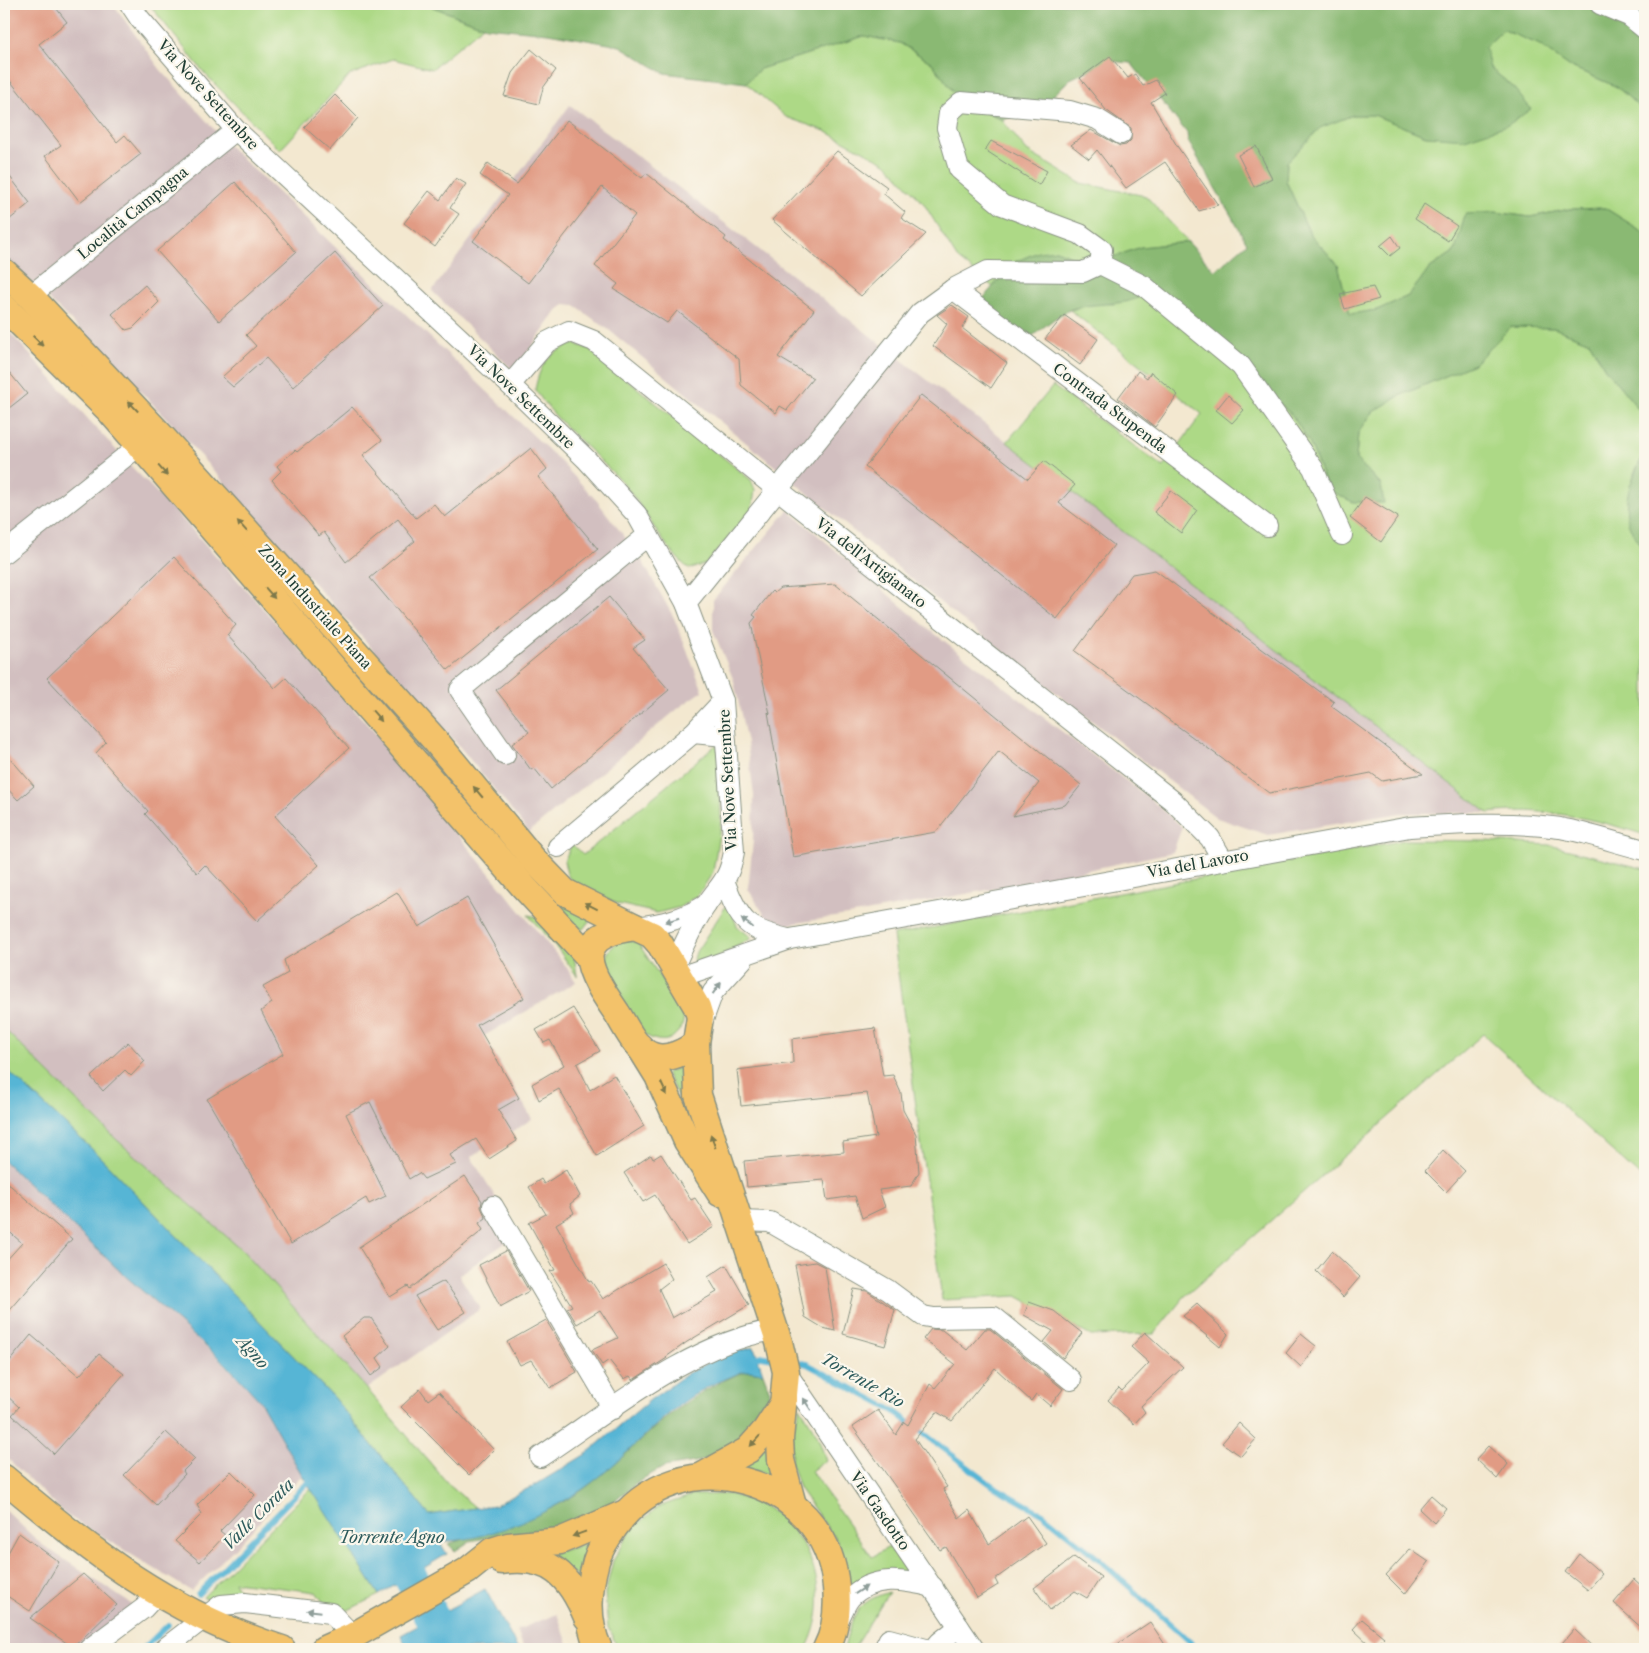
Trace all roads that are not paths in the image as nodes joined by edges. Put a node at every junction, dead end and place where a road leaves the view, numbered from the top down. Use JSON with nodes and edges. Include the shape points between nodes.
{"nodes":[{"id":1,"x":130,"y":4,"type":"edge"},
{"id":2,"x":1600,"y":4,"type":"edge"},
{"id":3,"x":1645,"y":29,"type":"edge"},
{"id":4,"x":236,"y":130,"type":"junction"},
{"id":5,"x":1121,"y":134,"type":"dead end"},
{"id":6,"x":1100,"y":264,"type":"junction"},
{"id":7,"x":4,"y":272,"type":"edge"},
{"id":8,"x":953,"y":289,"type":"junction"},
{"id":9,"x":30,"y":296,"type":"junction"},
{"id":10,"x":4,"y":307,"type":"edge"},
{"id":11,"x":510,"y":384,"type":"junction"},
{"id":12,"x":140,"y":445,"type":"junction"},
{"id":13,"x":777,"y":489,"type":"junction"},
{"id":14,"x":1267,"y":526,"type":"dead end"},
{"id":15,"x":1342,"y":534,"type":"dead end"},
{"id":16,"x":648,"y":535,"type":"junction"},
{"id":17,"x":4,"y":553,"type":"edge"},
{"id":18,"x":686,"y":603,"type":"junction"},
{"id":19,"x":723,"y":701,"type":"junction"},
{"id":20,"x":693,"y":733,"type":"junction"},
{"id":21,"x":725,"y":736,"type":"junction"},
{"id":22,"x":505,"y":755,"type":"dead end"},
{"id":23,"x":558,"y":847,"type":"junction"},
{"id":24,"x":1645,"y":850,"type":"edge"},
{"id":25,"x":531,"y":856,"type":"junction"},
{"id":26,"x":1223,"y":860,"type":"junction"},
{"id":27,"x":552,"y":878,"type":"junction"},
{"id":28,"x":725,"y":883,"type":"junction"},
{"id":29,"x":706,"y":905,"type":"junction"},
{"id":30,"x":635,"y":927,"type":"junction"},
{"id":31,"x":790,"y":939,"type":"junction"},
{"id":32,"x":753,"y":951,"type":"junction"},
{"id":33,"x":588,"y":956,"type":"junction"},
{"id":34,"x":677,"y":972,"type":"junction"},
{"id":35,"x":697,"y":1038,"type":"junction"},
{"id":36,"x":640,"y":1047,"type":"junction"},
{"id":37,"x":493,"y":1206,"type":"dead end"},
{"id":38,"x":738,"y":1220,"type":"junction"},
{"id":39,"x":777,"y":1336,"type":"junction"},
{"id":40,"x":786,"y":1372,"type":"junction"},
{"id":41,"x":1071,"y":1380,"type":"dead end"},
{"id":42,"x":784,"y":1402,"type":"junction"},
{"id":43,"x":613,"y":1409,"type":"junction"},
{"id":44,"x":540,"y":1457,"type":"dead end"},
{"id":45,"x":702,"y":1476,"type":"junction"},
{"id":46,"x":4,"y":1478,"type":"edge"},
{"id":47,"x":793,"y":1505,"type":"junction"},
{"id":48,"x":623,"y":1514,"type":"junction"},
{"id":49,"x":468,"y":1571,"type":"junction"},
{"id":50,"x":932,"y":1587,"type":"junction"},
{"id":51,"x":158,"y":1593,"type":"junction"},
{"id":52,"x":203,"y":1620,"type":"junction"},
{"id":53,"x":959,"y":1627,"type":"junction"},
{"id":54,"x":830,"y":1639,"type":"edge"},
{"id":55,"x":596,"y":1642,"type":"edge"},
{"id":56,"x":342,"y":1644,"type":"edge"},
{"id":57,"x":89,"y":1649,"type":"edge"},
{"id":58,"x":164,"y":1649,"type":"edge"},
{"id":59,"x":282,"y":1649,"type":"edge"},
{"id":60,"x":884,"y":1649,"type":"edge"},
{"id":61,"x":926,"y":1649,"type":"edge"},
{"id":62,"x":934,"y":1649,"type":"edge"},
{"id":63,"x":974,"y":1649,"type":"edge"}],
"edges":[{"from":1,"to":4,"type":"street","name":"Via Nove Settembre"},
{"from":2,"to":3,"type":"street","via":[[1629,16]]},
{"from":4,"to":9,"type":"street","name":"Località Campagna"},
{"from":4,"to":11,"type":"street","name":"Via Nove Settembre"},
{"from":5,"to":6,"type":"street","via":[[1097,119],[1070,111],[961,102],[949,114],[947,128],[959,169],[1002,205],[1080,234],[1102,250]]},
{"from":6,"to":8,"type":"street","via":[[1083,272],[988,271]]},
{"from":6,"to":15,"type":"street","via":[[1144,286],[1241,366],[1313,468]]},
{"from":7,"to":9,"type":"main road","name":"Zona Industriale Piana"},
{"from":8,"to":13,"type":"street","via":[[920,313]]},
{"from":8,"to":14,"type":"street","name":"Contrada Stupenda"},
{"from":25,"to":9,"type":"main road","name":"Zona Industriale Piana","one_way":true,"via":[[434,739],[163,438]]},
{"from":10,"to":12,"type":"main road","name":"Zona Industriale Piana","one_way":true},
{"from":11,"to":13,"type":"street","name":"Via dell'Artigianato","via":[[547,342],[570,331],[594,341]]},
{"from":11,"to":16,"type":"street","name":"Via Nove Settembre","via":[[637,515]]},
{"from":12,"to":17,"type":"street"},
{"from":12,"to":33,"type":"main road","name":"Zona Industriale Piana","one_way":true,"via":[[524,887]]},
{"from":13,"to":18,"type":"street"},
{"from":13,"to":26,"type":"street","name":"Via dell'Artigianato","via":[[1173,801],[1210,838]]},
{"from":16,"to":18,"type":"street","name":"Via Nove Settembre"},
{"from":16,"to":22,"type":"street","via":[[460,690]]},
{"from":18,"to":19,"type":"street","name":"Via Nove Settembre"},
{"from":19,"to":20,"type":"street"},
{"from":19,"to":21,"type":"street","name":"Via Nove Settembre"},
{"from":20,"to":21,"type":"street"},
{"from":20,"to":23,"type":"street"},
{"from":21,"to":28,"type":"street","name":"Via Nove Settembre","via":[[734,852]]},
{"from":23,"to":25,"type":"street"},
{"from":23,"to":27,"type":"street","via":[[551,861]]},
{"from":24,"to":26,"type":"street","name":"Via del Lavoro","via":[[1561,828],[1525,824],[1460,824],[1410,827]]},
{"from":25,"to":27,"type":"main road","name":"Zona Industriale Piana"},
{"from":26,"to":31,"type":"street","name":"Via del Lavoro"},
{"from":30,"to":27,"type":"main road","name":"Zona Industriale Piana","one_way":true,"via":[[564,892]]},
{"from":28,"to":29,"type":"street","name":"Via Nove Settembre"},
{"from":31,"to":28,"type":"street","one_way":true,"via":[[762,933],[741,918]]},
{"from":29,"to":30,"type":"street","name":"Via Nove Settembre","one_way":true,"via":[[678,919]]},
{"from":29,"to":34,"type":"street","name":"Via Nove Settembre","via":[[687,938]]},
{"from":30,"to":33,"type":"main road","via":[[601,938]]},
{"from":30,"to":34,"type":"main road","name":"Zona Industriale Piana","via":[[652,936]]},
{"from":31,"to":32,"type":"street","name":"Via del Lavoro"},
{"from":32,"to":34,"type":"street","name":"Via del Lavoro"},
{"from":35,"to":32,"type":"street","name":"Via del Lavoro","one_way":true,"via":[[712,992],[736,964]]},
{"from":33,"to":36,"type":"main road","via":[[595,980]]},
{"from":34,"to":35,"type":"main road","name":"Zona Industriale Piana","via":[[698,1007]]},
{"from":35,"to":36,"type":"main road","via":[[679,1054],[654,1056]]},
{"from":38,"to":35,"type":"main road","name":"Zona Industriale Piana","one_way":true,"via":[[698,1095]]},
{"from":36,"to":38,"type":"main road","one_way":true,"via":[[658,1076],[687,1141]]},
{"from":37,"to":43,"type":"street"},
{"from":38,"to":39,"type":"main road"},
{"from":38,"to":41,"type":"street","via":[[770,1222],[888,1290],[923,1316],[994,1317]]},
{"from":39,"to":40,"type":"main road"},
{"from":39,"to":43,"type":"street","via":[[732,1339],[689,1359]]},
{"from":40,"to":42,"type":"main road"},
{"from":50,"to":40,"type":"street","name":"Via Gasdotto","one_way":true},
{"from":42,"to":45,"type":"main road","one_way":true,"via":[[748,1450]]},
{"from":42,"to":47,"type":"main road","via":[[781,1460]]},
{"from":43,"to":44,"type":"street"},
{"from":45,"to":47,"type":"main road","via":[[734,1477],[766,1487]]},
{"from":45,"to":48,"type":"main road","via":[[673,1482],[646,1495]]},
{"from":46,"to":51,"type":"main road","via":[[64,1529],[115,1567]]},
{"from":47,"to":54,"type":"main road","via":[[812,1525],[826,1548],[835,1574],[837,1602]]},
{"from":48,"to":49,"type":"main road","one_way":true,"via":[[560,1541],[508,1546],[492,1551]]},
{"from":48,"to":55,"type":"main road","via":[[600,1547],[590,1586]]},
{"from":49,"to":55,"type":"main road","via":[[519,1559],[543,1563],[564,1577],[576,1592]]},
{"from":49,"to":56,"type":"main road"},
{"from":50,"to":53,"type":"street","name":"Via Gasdotto"},
{"from":54,"to":50,"type":"street","one_way":true,"via":[[849,1599],[864,1587],[885,1580]]},
{"from":51,"to":52,"type":"main road"},
{"from":51,"to":57,"type":"street"},
{"from":56,"to":52,"type":"street","one_way":true,"via":[[331,1612],[245,1603],[221,1605]]},
{"from":52,"to":58,"type":"street"},
{"from":52,"to":59,"type":"main road"},
{"from":53,"to":62,"type":"street"},
{"from":53,"to":63,"type":"street","name":"Via Gasdotto"},
{"from":60,"to":61,"type":"street","via":[[889,1639]]}]}
